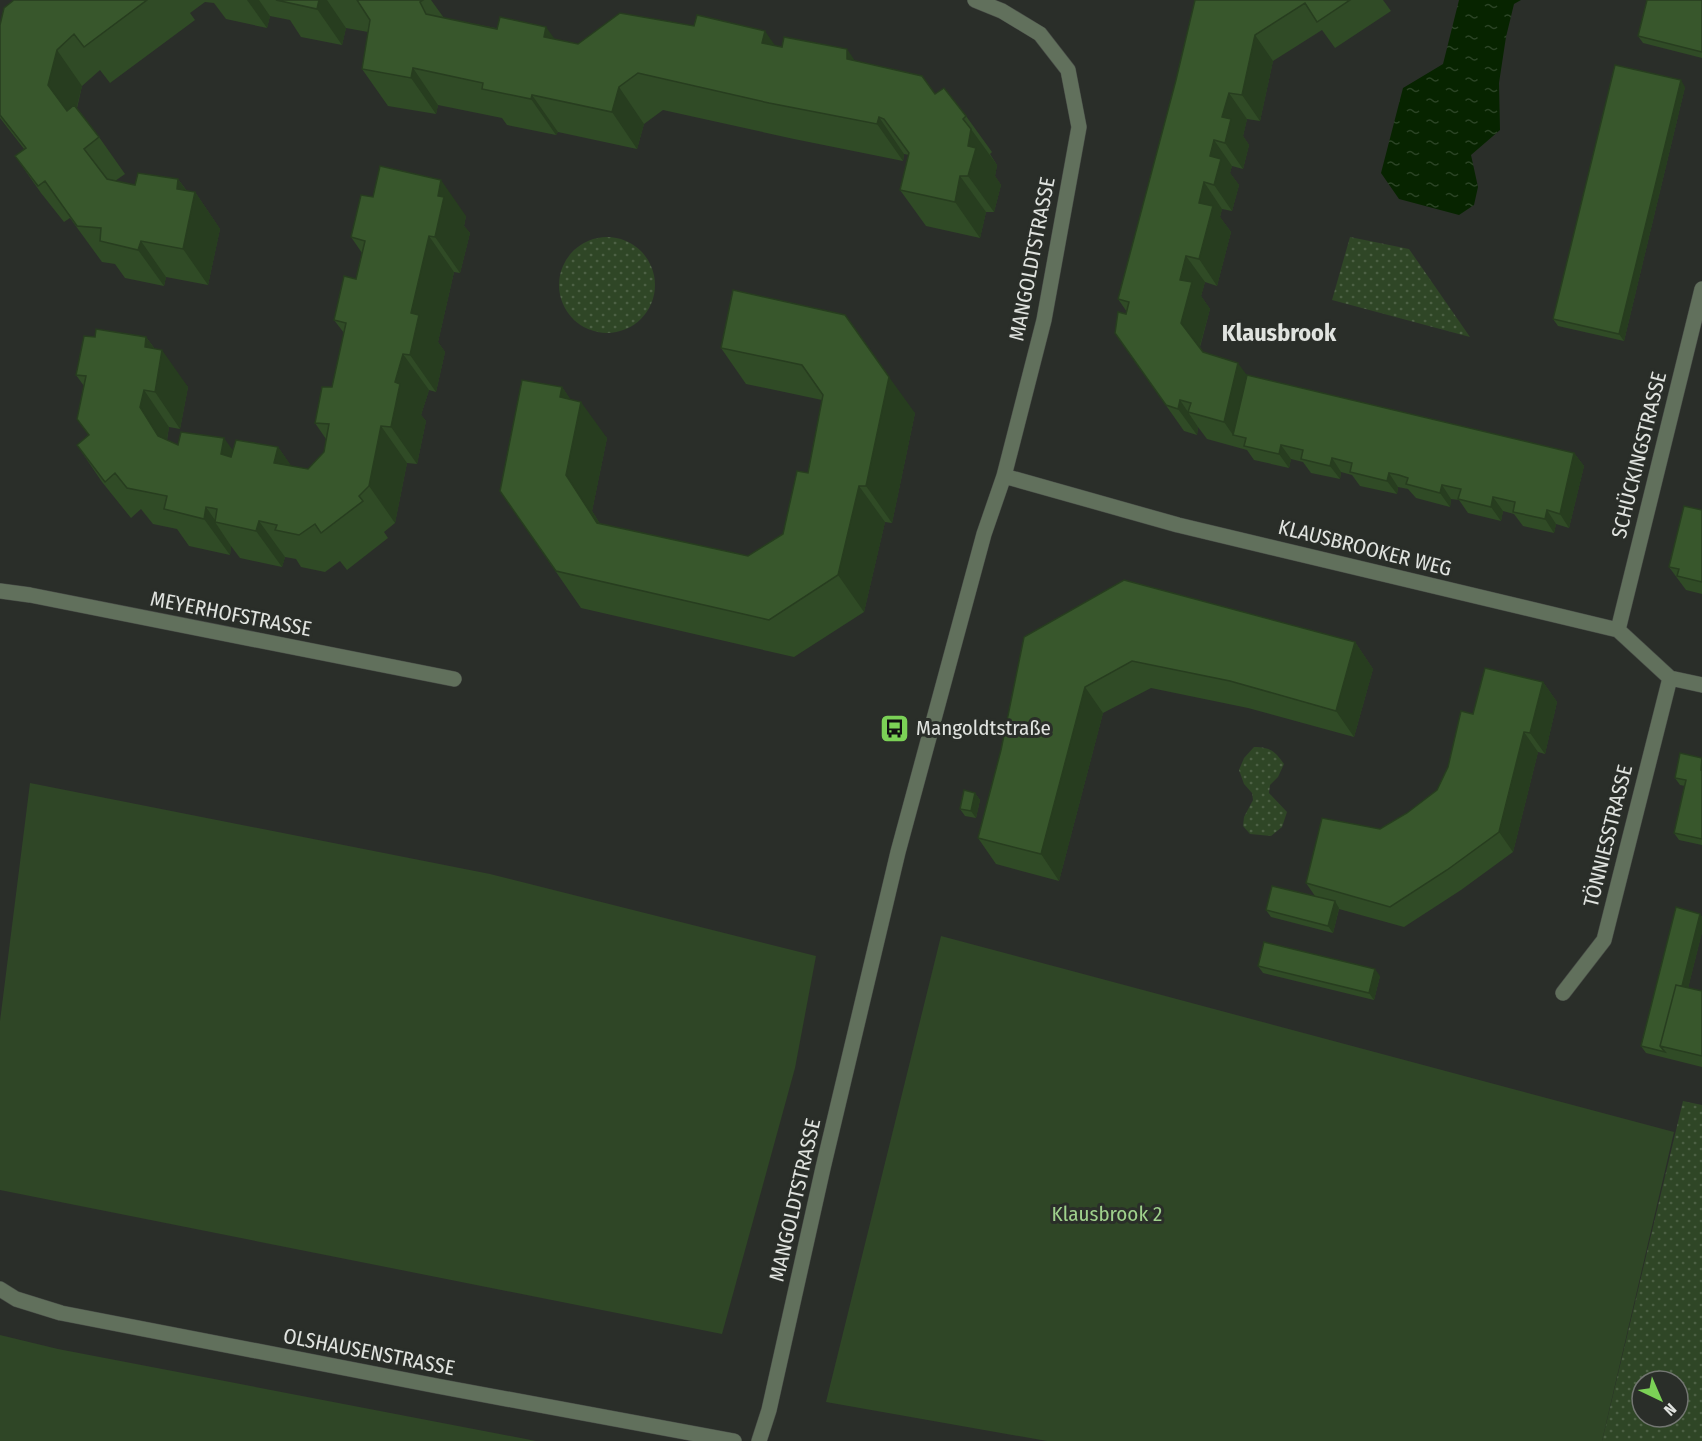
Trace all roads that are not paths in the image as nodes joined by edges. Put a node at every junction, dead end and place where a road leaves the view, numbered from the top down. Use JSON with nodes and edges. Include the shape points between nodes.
{"nodes":[{"id":1,"x":975,"y":0,"type":"edge"},
{"id":2,"x":1702,"y":289,"type":"edge"},
{"id":3,"x":1004,"y":476,"type":"junction"},
{"id":4,"x":0,"y":591,"type":"edge"},
{"id":5,"x":1618,"y":630,"type":"junction"},
{"id":6,"x":1670,"y":678,"type":"junction"},
{"id":7,"x":454,"y":679,"type":"dead end"},
{"id":8,"x":1702,"y":685,"type":"edge"},
{"id":9,"x":1563,"y":993,"type":"dead end"},
{"id":10,"x":0,"y":1289,"type":"edge"},
{"id":11,"x":734,"y":1441,"type":"edge"},
{"id":12,"x":759,"y":1441,"type":"edge"}],
"edges":[{"from":1,"to":3,"type":"street","name":"MANGOLDTSTRASSE","via":[[1040,34],[1068,70],[1079,127],[1044,320]]},
{"from":2,"to":5,"type":"street","name":"SCHÜCKINGSTRASSE"},
{"from":3,"to":5,"type":"street","name":"KLAUSBROOKER WEG","via":[[1178,525]]},
{"from":3,"to":12,"type":"street","name":"MANGOLDTSTRASSE","via":[[984,534],[898,852]]},
{"from":4,"to":7,"type":"street","name":"MEYERHOFSTRASSE"},
{"from":5,"to":6,"type":"street","name":"KLAUSBROOKER WEG"},
{"from":6,"to":8,"type":"street"},
{"from":6,"to":9,"type":"street","name":"TÖNNIESSTRASSE","via":[[1604,940]]},
{"from":10,"to":11,"type":"street","name":"OLSHAUSENSTRASSE","via":[[16,1299],[61,1313]]}]}
